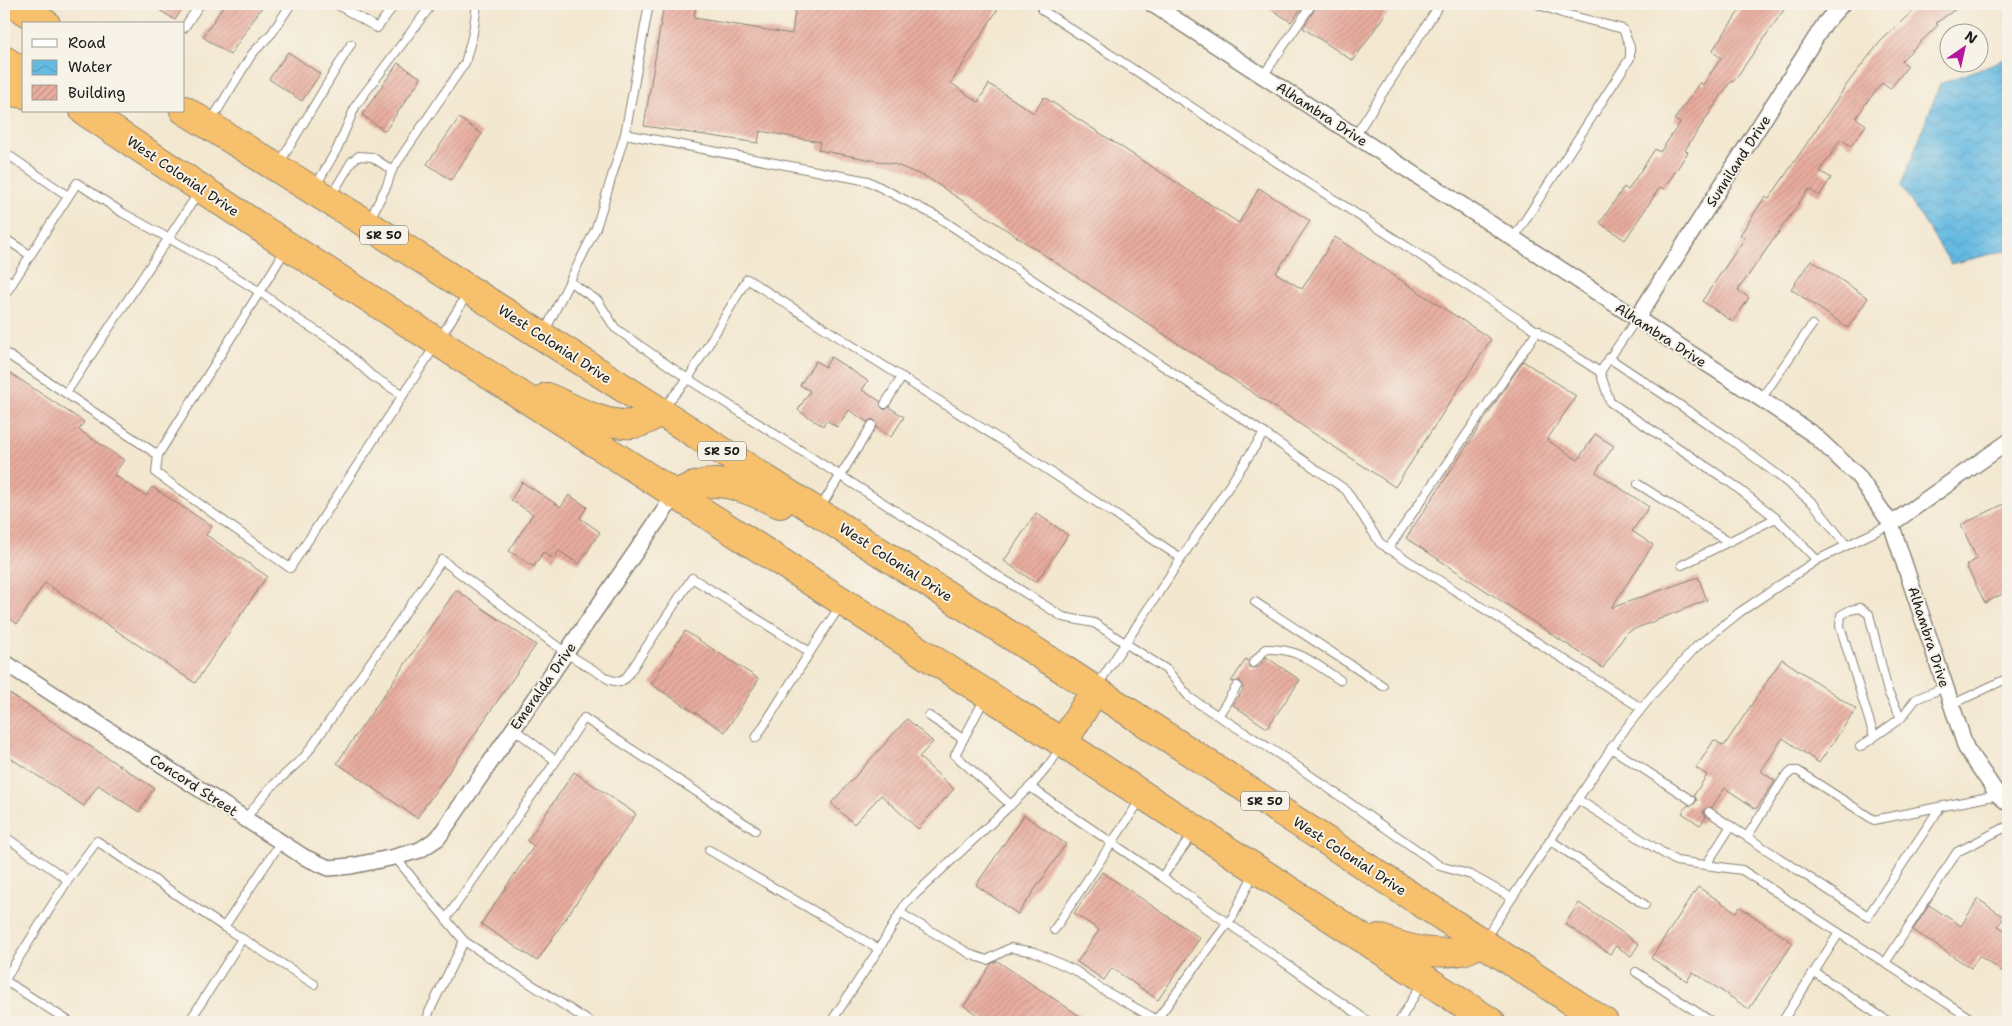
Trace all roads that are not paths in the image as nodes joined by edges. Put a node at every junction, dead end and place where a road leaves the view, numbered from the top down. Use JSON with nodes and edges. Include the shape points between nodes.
{"nodes":[{"id":1,"x":14,"y":4,"type":"edge"},
{"id":2,"x":200,"y":4,"type":"edge"},
{"id":3,"x":291,"y":4,"type":"edge"},
{"id":4,"x":336,"y":4,"type":"edge"},
{"id":5,"x":395,"y":4,"type":"edge"},
{"id":6,"x":432,"y":4,"type":"edge"},
{"id":7,"x":476,"y":4,"type":"edge"},
{"id":8,"x":649,"y":4,"type":"edge"},
{"id":9,"x":1152,"y":4,"type":"edge"},
{"id":10,"x":1312,"y":4,"type":"edge"},
{"id":11,"x":1440,"y":4,"type":"edge"},
{"id":12,"x":1537,"y":4,"type":"edge"},
{"id":13,"x":1842,"y":4,"type":"edge"},
{"id":14,"x":1170,"y":8,"type":"edge"},
{"id":15,"x":1042,"y":10,"type":"dead end"},
{"id":16,"x":43,"y":22,"type":"edge"},
{"id":17,"x":185,"y":26,"type":"edge"},
{"id":18,"x":351,"y":44,"type":"dead end"},
{"id":19,"x":4,"y":60,"type":"edge"},
{"id":20,"x":22,"y":71,"type":"edge"},
{"id":21,"x":1263,"y":76,"type":"junction"},
{"id":22,"x":4,"y":91,"type":"edge"},
{"id":23,"x":22,"y":94,"type":"edge"},
{"id":24,"x":185,"y":111,"type":"edge"},
{"id":25,"x":86,"y":112,"type":"edge"},
{"id":26,"x":209,"y":125,"type":"junction"},
{"id":27,"x":625,"y":134,"type":"junction"},
{"id":28,"x":1355,"y":136,"type":"junction"},
{"id":29,"x":4,"y":152,"type":"edge"},
{"id":30,"x":277,"y":168,"type":"junction"},
{"id":31,"x":392,"y":170,"type":"junction"},
{"id":32,"x":202,"y":189,"type":"junction"},
{"id":33,"x":320,"y":195,"type":"junction"},
{"id":34,"x":68,"y":196,"type":"junction"},
{"id":35,"x":367,"y":224,"type":"junction"},
{"id":36,"x":4,"y":238,"type":"edge"},
{"id":37,"x":169,"y":238,"type":"junction"},
{"id":38,"x":1513,"y":239,"type":"junction"},
{"id":39,"x":288,"y":246,"type":"junction"},
{"id":40,"x":30,"y":255,"type":"junction"},
{"id":41,"x":4,"y":277,"type":"edge"},
{"id":42,"x":570,"y":282,"type":"junction"},
{"id":43,"x":12,"y":283,"type":"junction"},
{"id":44,"x":470,"y":290,"type":"junction"},
{"id":45,"x":260,"y":292,"type":"junction"},
{"id":46,"x":4,"y":296,"type":"edge"},
{"id":47,"x":1636,"y":320,"type":"junction"},
{"id":48,"x":1812,"y":325,"type":"dead end"},
{"id":49,"x":1538,"y":330,"type":"junction"},
{"id":50,"x":543,"y":336,"type":"junction"},
{"id":51,"x":437,"y":343,"type":"junction"},
{"id":52,"x":4,"y":352,"type":"edge"},
{"id":53,"x":1609,"y":358,"type":"junction"},
{"id":54,"x":474,"y":366,"type":"junction"},
{"id":55,"x":1600,"y":372,"type":"junction"},
{"id":56,"x":688,"y":378,"type":"junction"},
{"id":57,"x":902,"y":378,"type":"junction"},
{"id":58,"x":66,"y":392,"type":"junction"},
{"id":59,"x":403,"y":395,"type":"junction"},
{"id":60,"x":1761,"y":399,"type":"junction"},
{"id":61,"x":885,"y":404,"type":"dead end"},
{"id":62,"x":660,"y":411,"type":"junction"},
{"id":63,"x":872,"y":425,"type":"dead end"},
{"id":64,"x":1264,"y":433,"type":"junction"},
{"id":65,"x":2008,"y":442,"type":"edge"},
{"id":66,"x":158,"y":455,"type":"junction"},
{"id":67,"x":841,"y":474,"type":"junction"},
{"id":68,"x":1638,"y":484,"type":"dead end"},
{"id":69,"x":675,"y":495,"type":"junction"},
{"id":70,"x":818,"y":512,"type":"junction"},
{"id":71,"x":1776,"y":518,"type":"junction"},
{"id":72,"x":1891,"y":524,"type":"junction"},
{"id":73,"x":860,"y":539,"type":"junction"},
{"id":74,"x":1729,"y":542,"type":"junction"},
{"id":75,"x":1846,"y":545,"type":"junction"},
{"id":76,"x":1388,"y":548,"type":"junction"},
{"id":77,"x":1181,"y":558,"type":"junction"},
{"id":78,"x":1817,"y":560,"type":"junction"},
{"id":79,"x":1682,"y":565,"type":"dead end"},
{"id":80,"x":843,"y":602,"type":"junction"},
{"id":81,"x":1255,"y":602,"type":"dead end"},
{"id":82,"x":1125,"y":643,"type":"junction"},
{"id":83,"x":810,"y":652,"type":"junction"},
{"id":84,"x":566,"y":653,"type":"junction"},
{"id":85,"x":4,"y":662,"type":"edge"},
{"id":86,"x":1253,"y":663,"type":"dead end"},
{"id":87,"x":2008,"y":678,"type":"edge"},
{"id":88,"x":1340,"y":680,"type":"dead end"},
{"id":89,"x":1237,"y":686,"type":"dead end"},
{"id":90,"x":1383,"y":686,"type":"dead end"},
{"id":91,"x":1945,"y":687,"type":"junction"},
{"id":92,"x":1095,"y":690,"type":"junction"},
{"id":93,"x":988,"y":694,"type":"junction"},
{"id":94,"x":1951,"y":705,"type":"junction"},
{"id":95,"x":1641,"y":708,"type":"junction"},
{"id":96,"x":929,"y":716,"type":"dead end"},
{"id":97,"x":1218,"y":716,"type":"junction"},
{"id":98,"x":1902,"y":718,"type":"junction"},
{"id":99,"x":514,"y":729,"type":"junction"},
{"id":100,"x":1874,"y":736,"type":"junction"},
{"id":101,"x":756,"y":738,"type":"dead end"},
{"id":102,"x":963,"y":739,"type":"junction"},
{"id":103,"x":1063,"y":743,"type":"junction"},
{"id":104,"x":1860,"y":747,"type":"dead end"},
{"id":105,"x":1611,"y":748,"type":"junction"},
{"id":106,"x":556,"y":761,"type":"junction"},
{"id":107,"x":1030,"y":787,"type":"junction"},
{"id":108,"x":1143,"y":795,"type":"junction"},
{"id":109,"x":1578,"y":799,"type":"junction"},
{"id":110,"x":2003,"y":799,"type":"edge"},
{"id":111,"x":1691,"y":800,"type":"dead end"},
{"id":112,"x":1011,"y":805,"type":"junction"},
{"id":113,"x":1939,"y":809,"type":"junction"},
{"id":114,"x":1709,"y":812,"type":"dead end"},
{"id":115,"x":245,"y":819,"type":"junction"},
{"id":116,"x":1731,"y":826,"type":"junction"},
{"id":117,"x":2008,"y":826,"type":"edge"},
{"id":118,"x":1196,"y":829,"type":"junction"},
{"id":119,"x":755,"y":830,"type":"dead end"},
{"id":120,"x":4,"y":836,"type":"edge"},
{"id":121,"x":1747,"y":837,"type":"junction"},
{"id":122,"x":1550,"y":840,"type":"junction"},
{"id":123,"x":281,"y":842,"type":"junction"},
{"id":124,"x":1112,"y":842,"type":"junction"},
{"id":125,"x":708,"y":850,"type":"dead end"},
{"id":126,"x":396,"y":857,"type":"junction"},
{"id":127,"x":1706,"y":865,"type":"junction"},
{"id":128,"x":1256,"y":869,"type":"junction"},
{"id":129,"x":1162,"y":877,"type":"junction"},
{"id":130,"x":68,"y":880,"type":"junction"},
{"id":131,"x":1512,"y":898,"type":"junction"},
{"id":132,"x":1644,"y":905,"type":"dead end"},
{"id":133,"x":900,"y":914,"type":"junction"},
{"id":134,"x":1330,"y":917,"type":"junction"},
{"id":135,"x":446,"y":919,"type":"junction"},
{"id":136,"x":1228,"y":923,"type":"junction"},
{"id":137,"x":224,"y":927,"type":"junction"},
{"id":138,"x":1054,"y":930,"type":"dead end"},
{"id":139,"x":1839,"y":933,"type":"junction"},
{"id":140,"x":242,"y":939,"type":"junction"},
{"id":141,"x":464,"y":941,"type":"junction"},
{"id":142,"x":1483,"y":942,"type":"junction"},
{"id":143,"x":879,"y":949,"type":"junction"},
{"id":144,"x":1885,"y":963,"type":"junction"},
{"id":145,"x":1636,"y":972,"type":"dead end"},
{"id":146,"x":1814,"y":972,"type":"junction"},
{"id":147,"x":1425,"y":979,"type":"junction"},
{"id":148,"x":4,"y":980,"type":"edge"},
{"id":149,"x":314,"y":984,"type":"dead end"},
{"id":150,"x":1159,"y":1021,"type":"edge"},
{"id":151,"x":1708,"y":1021,"type":"edge"},
{"id":152,"x":70,"y":1022,"type":"edge"},
{"id":153,"x":189,"y":1022,"type":"edge"},
{"id":154,"x":427,"y":1022,"type":"edge"},
{"id":155,"x":590,"y":1022,"type":"edge"},
{"id":156,"x":830,"y":1022,"type":"edge"},
{"id":157,"x":1369,"y":1022,"type":"edge"},
{"id":158,"x":1399,"y":1022,"type":"edge"},
{"id":159,"x":1491,"y":1022,"type":"edge"},
{"id":160,"x":1604,"y":1022,"type":"edge"},
{"id":161,"x":1782,"y":1022,"type":"edge"},
{"id":162,"x":1889,"y":1022,"type":"edge"},
{"id":163,"x":1976,"y":1022,"type":"edge"}],
"edges":[{"from":1,"to":16,"type":"highway"},
{"from":2,"to":17,"type":"lane"},
{"from":3,"to":26,"type":"lane","via":[[272,33],[252,54]]},
{"from":4,"to":5,"type":"lane","via":[[377,28]]},
{"from":6,"to":33,"type":"lane","via":[[356,105]]},
{"from":7,"to":31,"type":"lane","via":[[473,32],[464,63]]},
{"from":8,"to":27,"type":"lane"},
{"from":9,"to":14,"type":"street","name":"Alhambra Drive"},
{"from":10,"to":21,"type":"lane"},
{"from":11,"to":28,"type":"lane"},
{"from":12,"to":38,"type":"lane","via":[[1623,29],[1630,46],[1630,58]]},
{"from":13,"to":47,"type":"street","name":"Sunniland Drive","via":[[1825,24]]},
{"from":14,"to":21,"type":"street","name":"Alhambra Drive"},
{"from":15,"to":49,"type":"lane"},
{"from":18,"to":30,"type":"lane"},
{"from":19,"to":20,"type":"highway"},
{"from":21,"to":28,"type":"street","name":"Alhambra Drive"},
{"from":22,"to":23,"type":"highway"},
{"from":24,"to":26,"type":"highway","name":"West Colonial Drive","number":"SR 50"},
{"from":25,"to":32,"type":"highway","name":"West Colonial Drive"},
{"from":26,"to":30,"type":"highway","name":"West Colonial Drive","number":"SR 50"},
{"from":27,"to":42,"type":"lane","via":[[596,228]]},
{"from":27,"to":64,"type":"lane","via":[[868,181],[938,217]]},
{"from":28,"to":38,"type":"street","name":"Alhambra Drive"},
{"from":29,"to":34,"type":"lane"},
{"from":30,"to":33,"type":"highway","name":"West Colonial Drive","number":"SR 50"},
{"from":31,"to":33,"type":"lane","via":[[372,157],[359,156]]},
{"from":31,"to":35,"type":"lane"},
{"from":32,"to":37,"type":"lane"},
{"from":32,"to":39,"type":"highway","name":"West Colonial Drive"},
{"from":33,"to":35,"type":"highway","name":"West Colonial Drive","number":"SR 50"},
{"from":34,"to":37,"type":"lane","via":[[77,183]]},
{"from":34,"to":40,"type":"lane"},
{"from":35,"to":44,"type":"highway","name":"West Colonial Drive","number":"SR 50"},
{"from":36,"to":40,"type":"lane"},
{"from":37,"to":45,"type":"lane"},
{"from":37,"to":58,"type":"lane"},
{"from":38,"to":47,"type":"street","name":"Alhambra Drive"},
{"from":39,"to":45,"type":"lane"},
{"from":39,"to":51,"type":"highway","name":"West Colonial Drive"},
{"from":40,"to":43,"type":"lane"},
{"from":41,"to":43,"type":"lane"},
{"from":42,"to":50,"type":"lane"},
{"from":42,"to":56,"type":"lane","via":[[598,301],[615,328]]},
{"from":43,"to":46,"type":"lane"},
{"from":44,"to":50,"type":"highway","name":"West Colonial Drive","number":"SR 50"},
{"from":44,"to":51,"type":"lane"},
{"from":45,"to":59,"type":"lane","via":[[336,343],[372,376]]},
{"from":45,"to":66,"type":"lane"},
{"from":47,"to":53,"type":"lane"},
{"from":47,"to":60,"type":"street","name":"Alhambra Drive"},
{"from":48,"to":60,"type":"lane"},
{"from":49,"to":55,"type":"lane"},
{"from":49,"to":76,"type":"lane"},
{"from":50,"to":62,"type":"highway","name":"West Colonial Drive","number":"SR 50"},
{"from":51,"to":54,"type":"highway","name":"West Colonial Drive"},
{"from":51,"to":59,"type":"lane"},
{"from":52,"to":58,"type":"lane"},
{"from":53,"to":55,"type":"lane"},
{"from":53,"to":75,"type":"lane","via":[[1774,472],[1813,503]]},
{"from":54,"to":62,"type":"highway","via":[[605,422],[633,424],[648,420]]},
{"from":54,"to":69,"type":"highway","name":"West Colonial Drive"},
{"from":55,"to":71,"type":"lane","via":[[1610,402],[1731,483]]},
{"from":56,"to":57,"type":"lane","via":[[747,279]]},
{"from":56,"to":62,"type":"lane"},
{"from":56,"to":67,"type":"lane"},
{"from":57,"to":61,"type":"lane"},
{"from":57,"to":77,"type":"lane"},
{"from":58,"to":66,"type":"lane"},
{"from":59,"to":66,"type":"lane","via":[[290,568],[156,473]]},
{"from":60,"to":72,"type":"street","name":"Alhambra Drive","via":[[1814,435],[1858,476]]},
{"from":62,"to":70,"type":"highway","name":"West Colonial Drive","number":"SR 50"},
{"from":63,"to":67,"type":"lane"},
{"from":64,"to":76,"type":"lane","via":[[1346,490],[1380,543]]},
{"from":64,"to":77,"type":"lane"},
{"from":65,"to":72,"type":"street"},
{"from":67,"to":70,"type":"lane"},
{"from":67,"to":82,"type":"lane","via":[[1063,617],[1094,623]]},
{"from":68,"to":74,"type":"lane"},
{"from":69,"to":73,"type":"highway","via":[[708,483],[735,484]]},
{"from":69,"to":80,"type":"highway","name":"West Colonial Drive"},
{"from":69,"to":84,"type":"street","name":"Emeralda Drive"},
{"from":70,"to":73,"type":"highway","name":"West Colonial Drive","number":"SR 50"},
{"from":71,"to":74,"type":"lane"},
{"from":71,"to":78,"type":"lane"},
{"from":72,"to":75,"type":"lane"},
{"from":72,"to":91,"type":"street","name":"Alhambra Drive"},
{"from":73,"to":92,"type":"highway","name":"West Colonial Drive","number":"SR 50"},
{"from":74,"to":79,"type":"lane"},
{"from":75,"to":78,"type":"lane"},
{"from":76,"to":95,"type":"lane"},
{"from":77,"to":82,"type":"lane"},
{"from":78,"to":95,"type":"lane","via":[[1740,612],[1696,647]]},
{"from":80,"to":83,"type":"lane"},
{"from":80,"to":93,"type":"highway","name":"West Colonial Drive"},
{"from":81,"to":90,"type":"lane"},
{"from":82,"to":92,"type":"lane"},
{"from":82,"to":97,"type":"lane","via":[[1167,670],[1190,698]]},
{"from":83,"to":84,"type":"lane","via":[[692,578],[626,678],[620,682],[610,680]]},
{"from":83,"to":101,"type":"lane"},
{"from":84,"to":99,"type":"street","name":"Emeralda Drive"},
{"from":84,"to":115,"type":"lane","via":[[442,560],[305,756],[268,789]]},
{"from":85,"to":115,"type":"street","name":"Concord Street"},
{"from":86,"to":88,"type":"lane","via":[[1266,649],[1282,649],[1296,652]]},
{"from":87,"to":94,"type":"lane"},
{"from":89,"to":97,"type":"lane"},
{"from":91,"to":94,"type":"street","name":"Alhambra Drive"},
{"from":91,"to":98,"type":"lane","via":[[1916,699]]},
{"from":92,"to":103,"type":"highway"},
{"from":92,"to":142,"type":"highway","name":"West Colonial Drive","number":"SR 50"},
{"from":93,"to":102,"type":"lane"},
{"from":93,"to":103,"type":"highway","name":"West Colonial Drive"},
{"from":94,"to":110,"type":"street","name":"Alhambra Drive","via":[[1966,748]]},
{"from":95,"to":105,"type":"lane"},
{"from":96,"to":102,"type":"lane"},
{"from":97,"to":131,"type":"lane","via":[[1288,760],[1440,866],[1472,875]]},
{"from":98,"to":100,"type":"lane"},
{"from":98,"to":100,"type":"lane","via":[[1888,692],[1869,614],[1860,608],[1850,610],[1842,615],[1840,626]]},
{"from":99,"to":106,"type":"lane"},
{"from":99,"to":126,"type":"street","name":"Emeralda Drive","via":[[438,838],[420,850]]},
{"from":100,"to":104,"type":"lane"},
{"from":102,"to":112,"type":"lane","via":[[955,755]]},
{"from":103,"to":107,"type":"lane"},
{"from":103,"to":108,"type":"highway","name":"West Colonial Drive"},
{"from":105,"to":109,"type":"lane"},
{"from":105,"to":111,"type":"lane"},
{"from":106,"to":119,"type":"lane","via":[[584,718]]},
{"from":106,"to":135,"type":"lane"},
{"from":107,"to":112,"type":"lane"},
{"from":107,"to":124,"type":"lane"},
{"from":108,"to":118,"type":"highway","name":"West Colonial Drive"},
{"from":108,"to":124,"type":"lane"},
{"from":109,"to":122,"type":"lane"},
{"from":109,"to":127,"type":"lane","via":[[1676,861]]},
{"from":110,"to":113,"type":"lane"},
{"from":112,"to":133,"type":"lane","via":[[906,903]]},
{"from":113,"to":121,"type":"lane","via":[[1874,820],[1798,771],[1784,778]]},
{"from":113,"to":121,"type":"lane","via":[[1868,916]]},
{"from":114,"to":116,"type":"lane"},
{"from":115,"to":123,"type":"street","name":"Concord Street"},
{"from":116,"to":121,"type":"lane"},
{"from":116,"to":127,"type":"lane"},
{"from":117,"to":144,"type":"lane","via":[[1958,852]]},
{"from":118,"to":128,"type":"highway","name":"West Colonial Drive"},
{"from":118,"to":129,"type":"lane"},
{"from":120,"to":130,"type":"lane"},
{"from":122,"to":131,"type":"lane"},
{"from":122,"to":132,"type":"lane"},
{"from":123,"to":126,"type":"street","name":"Concord Street","via":[[329,868]]},
{"from":123,"to":137,"type":"lane"},
{"from":124,"to":129,"type":"lane"},
{"from":124,"to":138,"type":"lane"},
{"from":125,"to":143,"type":"lane"},
{"from":126,"to":135,"type":"lane"},
{"from":127,"to":139,"type":"lane","via":[[1742,870]]},
{"from":128,"to":134,"type":"highway","name":"West Colonial Drive"},
{"from":128,"to":136,"type":"lane"},
{"from":129,"to":136,"type":"lane"},
{"from":130,"to":137,"type":"lane","via":[[97,841]]},
{"from":130,"to":148,"type":"lane"},
{"from":131,"to":142,"type":"lane"},
{"from":133,"to":143,"type":"lane"},
{"from":133,"to":150,"type":"lane","via":[[983,959],[1010,948],[1035,952],[1076,971]]},
{"from":134,"to":142,"type":"highway","via":[[1397,946],[1436,954],[1462,951]]},
{"from":134,"to":147,"type":"highway","name":"West Colonial Drive"},
{"from":135,"to":141,"type":"lane"},
{"from":136,"to":150,"type":"lane"},
{"from":136,"to":157,"type":"lane"},
{"from":137,"to":140,"type":"lane"},
{"from":139,"to":144,"type":"lane"},
{"from":139,"to":146,"type":"lane"},
{"from":140,"to":149,"type":"lane"},
{"from":140,"to":153,"type":"lane"},
{"from":141,"to":154,"type":"lane"},
{"from":141,"to":155,"type":"lane"},
{"from":142,"to":160,"type":"highway","name":"West Colonial Drive","number":"SR 50"},
{"from":143,"to":156,"type":"lane"},
{"from":144,"to":163,"type":"lane"},
{"from":145,"to":151,"type":"lane"},
{"from":146,"to":161,"type":"lane"},
{"from":146,"to":162,"type":"lane"},
{"from":147,"to":158,"type":"lane"},
{"from":147,"to":159,"type":"highway","name":"West Colonial Drive"},
{"from":148,"to":152,"type":"lane"}]}
